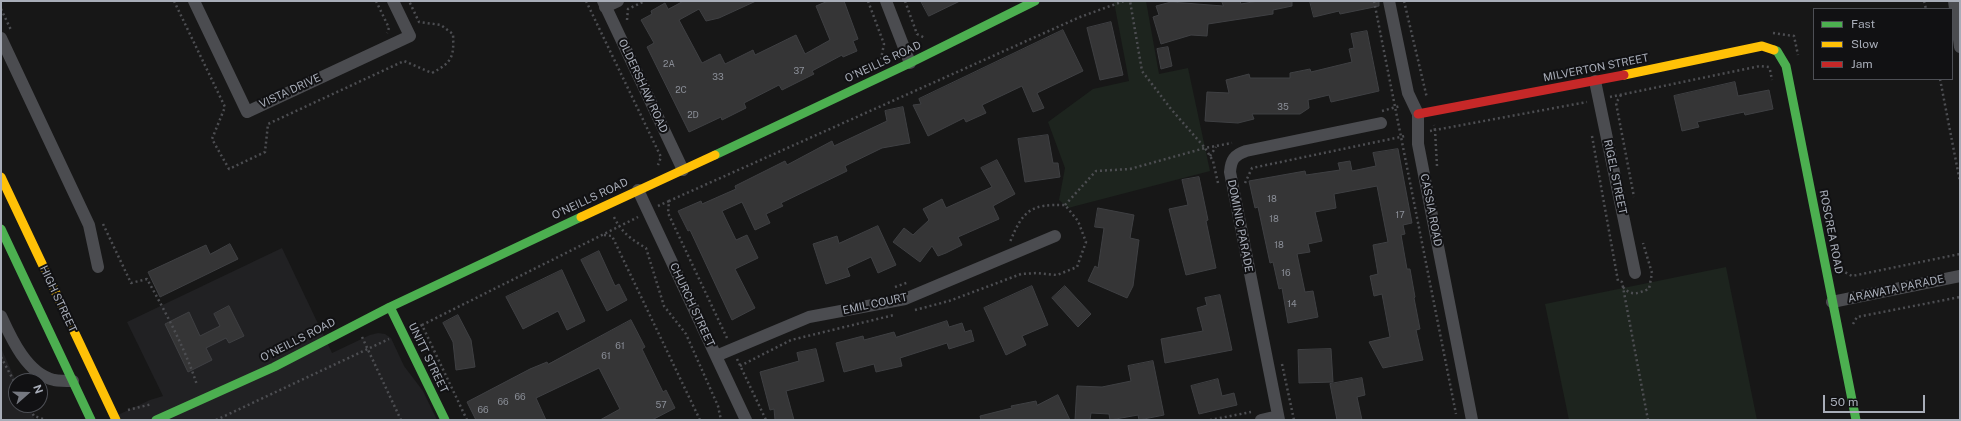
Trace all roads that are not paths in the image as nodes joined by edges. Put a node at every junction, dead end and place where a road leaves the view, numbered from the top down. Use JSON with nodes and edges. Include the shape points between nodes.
{"nodes":[{"id":1,"x":194,"y":1,"type":"edge"},
{"id":2,"x":393,"y":1,"type":"edge"},
{"id":3,"x":618,"y":1,"type":"edge"},
{"id":4,"x":886,"y":1,"type":"edge"},
{"id":5,"x":1035,"y":1,"type":"edge"},
{"id":6,"x":1389,"y":1,"type":"edge"},
{"id":7,"x":1954,"y":1,"type":"edge"},
{"id":8,"x":604,"y":4,"type":"edge"},
{"id":9,"x":1,"y":38,"type":"edge"},
{"id":10,"x":1960,"y":47,"type":"edge"},
{"id":11,"x":1777,"y":51,"type":"joint"},
{"id":12,"x":910,"y":63,"type":"junction"},
{"id":13,"x":1595,"y":81,"type":"junction"},
{"id":14,"x":1416,"y":109,"type":"junction"},
{"id":15,"x":1380,"y":117,"type":"road end"},
{"id":16,"x":683,"y":170,"type":"junction"},
{"id":17,"x":1,"y":177,"type":"edge"},
{"id":18,"x":638,"y":190,"type":"junction"},
{"id":19,"x":1,"y":228,"type":"edge"},
{"id":20,"x":1055,"y":236,"type":"dead end"},
{"id":21,"x":98,"y":267,"type":"dead end"},
{"id":22,"x":1635,"y":273,"type":"dead end"},
{"id":23,"x":1960,"y":276,"type":"edge"},
{"id":24,"x":1832,"y":302,"type":"junction"},
{"id":25,"x":390,"y":307,"type":"junction"},
{"id":26,"x":1,"y":316,"type":"edge"},
{"id":27,"x":716,"y":356,"type":"junction"},
{"id":28,"x":73,"y":381,"type":"junction"},
{"id":29,"x":81,"y":397,"type":"junction"},
{"id":30,"x":194,"y":403,"type":"junction"},
{"id":31,"x":79,"y":413,"type":"dead end"},
{"id":32,"x":1257,"y":416,"type":"edge"},
{"id":33,"x":1279,"y":418,"type":"edge"},
{"id":34,"x":91,"y":420,"type":"edge"},
{"id":35,"x":116,"y":420,"type":"edge"},
{"id":36,"x":156,"y":420,"type":"edge"},
{"id":37,"x":173,"y":420,"type":"edge"},
{"id":38,"x":445,"y":420,"type":"edge"},
{"id":39,"x":746,"y":420,"type":"edge"},
{"id":40,"x":1472,"y":420,"type":"edge"},
{"id":41,"x":1856,"y":420,"type":"edge"}],
"edges":[{"from":1,"to":2,"type":"street","name":"VISTA DRIVE","via":[[247,112],[410,36]]},
{"from":3,"to":8,"type":"street"},
{"from":4,"to":12,"type":"street"},
{"from":5,"to":12,"type":"street","name":"O'NEILLS ROAD"},
{"from":6,"to":14,"type":"street","name":"CASSIA ROAD","via":[[1408,93]]},
{"from":7,"to":10,"type":"street"},
{"from":8,"to":16,"type":"street","name":"OLDERSHAW ROAD"},
{"from":9,"to":21,"type":"street","via":[[89,225]]},
{"from":11,"to":13,"type":"street","name":"MILVERTON STREET","via":[[1762,46]]},
{"from":11,"to":24,"type":"street","name":"ROSCREA ROAD","via":[[1786,66]]},
{"from":12,"to":16,"type":"street","name":"O'NEILLS ROAD"},
{"from":13,"to":14,"type":"street","name":"MILVERTON STREET"},
{"from":13,"to":22,"type":"street","name":"RIGEL STREET"},
{"from":14,"to":40,"type":"street","name":"CASSIA ROAD","via":[[1418,144]]},
{"from":15,"to":33,"type":"street","name":"DOMINIC PARADE","via":[[1246,151],[1237,154],[1231,162],[1230,172]]},
{"from":16,"to":18,"type":"street","name":"O'NEILLS ROAD"},
{"from":17,"to":35,"type":"street","name":"HIGH STREET"},
{"from":18,"to":25,"type":"street","name":"O'NEILLS ROAD"},
{"from":18,"to":27,"type":"street","name":"CHURCH STREET"},
{"from":19,"to":28,"type":"street","name":"HIGH STREET"},
{"from":20,"to":27,"type":"street","name":"EMIL COURT","via":[[905,299],[809,317]]},
{"from":23,"to":24,"type":"street","name":"ARAWATA PARADE"},
{"from":24,"to":41,"type":"street","name":"ROSCREA ROAD"},
{"from":25,"to":30,"type":"street","name":"O'NEILLS ROAD","via":[[274,367]]},
{"from":25,"to":38,"type":"street","name":"UNITT STREET"},
{"from":26,"to":28,"type":"street","via":[[17,349],[36,371],[53,380]]},
{"from":27,"to":39,"type":"street","name":"CHURCH STREET"},
{"from":28,"to":29,"type":"street","name":"HIGH STREET"},
{"from":29,"to":31,"type":"street"},
{"from":29,"to":34,"type":"street","name":"HIGH STREET"},
{"from":30,"to":36,"type":"street","name":"O'NEILLS ROAD"},
{"from":30,"to":37,"type":"street"},
{"from":32,"to":33,"type":"street"}]}
